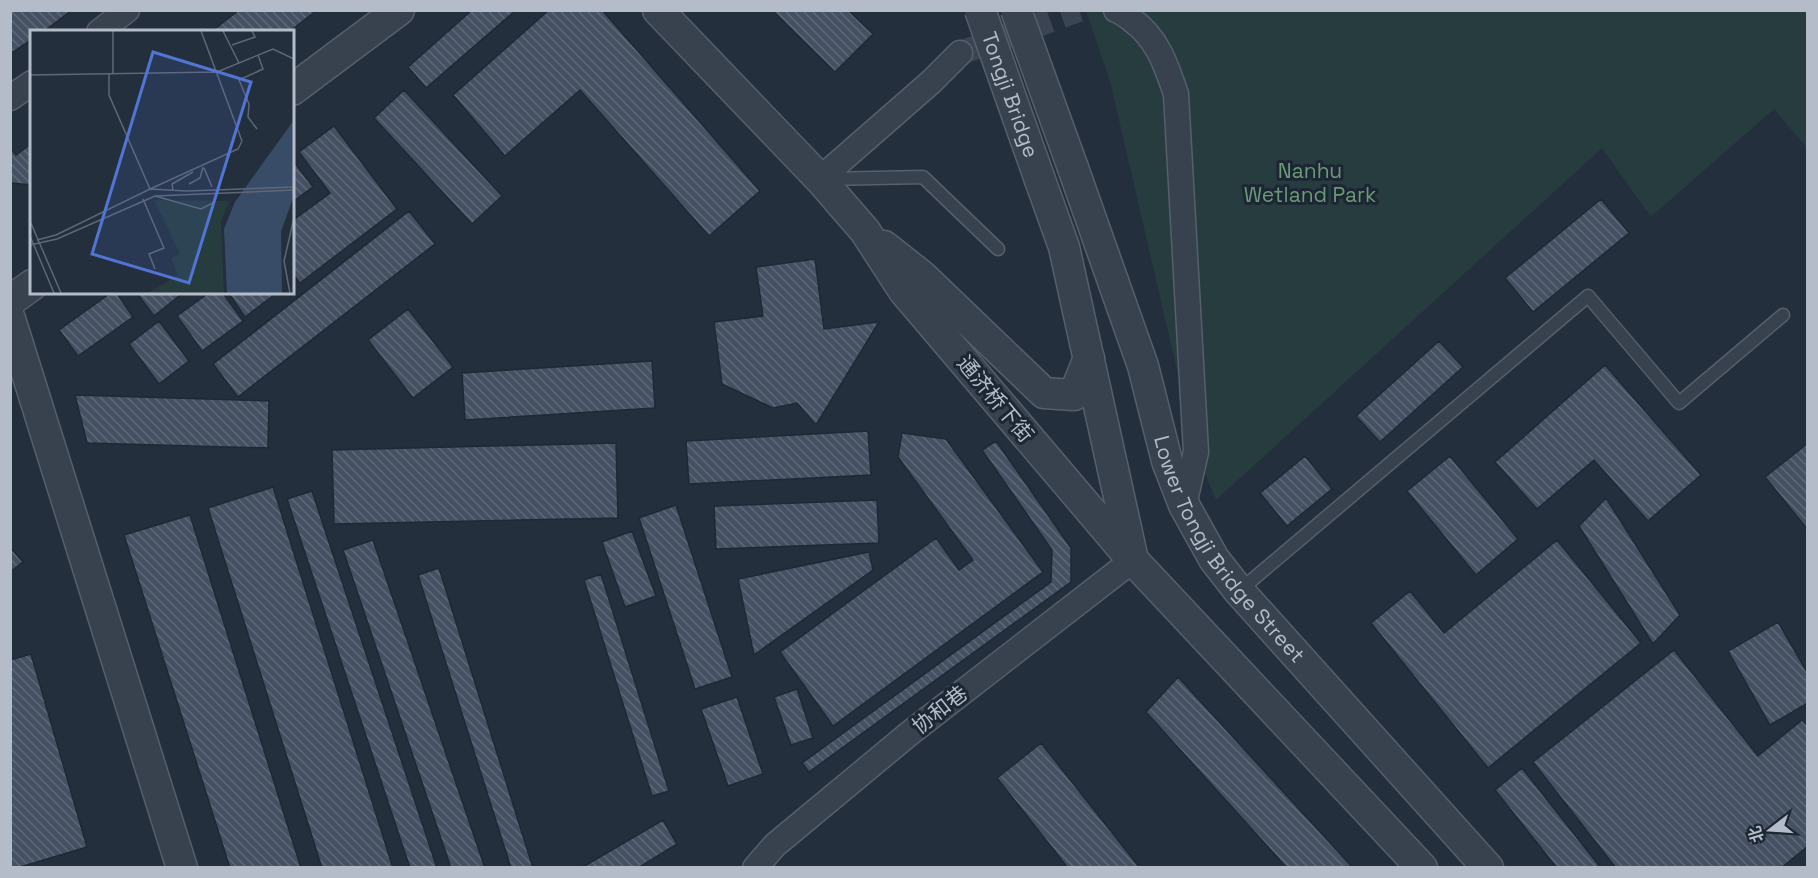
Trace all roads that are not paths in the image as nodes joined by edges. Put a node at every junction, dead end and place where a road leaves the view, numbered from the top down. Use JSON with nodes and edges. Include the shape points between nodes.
{"nodes":[{"id":1,"x":127,"y":10,"type":"edge"},
{"id":2,"x":399,"y":10,"type":"edge"},
{"id":3,"x":658,"y":10,"type":"edge"},
{"id":4,"x":980,"y":10,"type":"edge"},
{"id":5,"x":1016,"y":10,"type":"edge"},
{"id":6,"x":1116,"y":10,"type":"edge"},
{"id":7,"x":102,"y":30,"type":"edge"},
{"id":8,"x":960,"y":53,"type":"tunnel mouth"},
{"id":9,"x":30,"y":84,"type":"edge"},
{"id":10,"x":294,"y":89,"type":"edge"},
{"id":11,"x":10,"y":98,"type":"edge"},
{"id":12,"x":1073,"y":168,"type":"joint"},
{"id":13,"x":820,"y":179,"type":"junction"},
{"id":14,"x":865,"y":231,"type":"junction"},
{"id":15,"x":998,"y":249,"type":"dead end"},
{"id":16,"x":30,"y":286,"type":"edge"},
{"id":17,"x":10,"y":301,"type":"edge"},
{"id":18,"x":1783,"y":315,"type":"dead end"},
{"id":19,"x":10,"y":319,"type":"edge"},
{"id":20,"x":1089,"y":358,"type":"junction"},
{"id":21,"x":1184,"y":506,"type":"junction"},
{"id":22,"x":1133,"y":560,"type":"junction"},
{"id":23,"x":1239,"y":591,"type":"junction"},
{"id":24,"x":182,"y":867,"type":"edge"},
{"id":25,"x":755,"y":867,"type":"edge"},
{"id":26,"x":1422,"y":867,"type":"edge"},
{"id":27,"x":1488,"y":867,"type":"edge"}],
"edges":[{"from":1,"to":7,"type":"street"},
{"from":2,"to":10,"type":"street"},
{"from":3,"to":13,"type":"street","name":"通济桥下街"},
{"from":4,"to":20,"type":"street","name":"Tongji Bridge","bridge":true,"via":[[1064,246]]},
{"from":5,"to":12,"type":"street","name":"Tongji Bridge","bridge":true},
{"from":6,"to":21,"type":"street","via":[[1144,29],[1163,54],[1176,94],[1196,452]]},
{"from":8,"to":13,"type":"street"},
{"from":9,"to":11,"type":"street"},
{"from":12,"to":21,"type":"street","name":"Lower Tongji Bridge Street","via":[[1143,366],[1167,461]]},
{"from":13,"to":14,"type":"street","name":"通济桥下街"},
{"from":13,"to":15,"type":"lane","via":[[923,177]]},
{"from":14,"to":20,"type":"street","name":"通济桥下街","via":[[922,276],[1044,393],[1074,395]]},
{"from":14,"to":22,"type":"street","name":"通济桥下街","via":[[904,291]]},
{"from":16,"to":17,"type":"street"},
{"from":18,"to":23,"type":"lane","via":[[1678,403],[1588,296]]},
{"from":19,"to":24,"type":"street"},
{"from":20,"to":22,"type":"street"},
{"from":21,"to":23,"type":"street","name":"Lower Tongji Bridge Street","via":[[1214,559]]},
{"from":22,"to":25,"type":"street","name":"协和巷","via":[[910,733],[775,845]]},
{"from":22,"to":26,"type":"street"},
{"from":23,"to":27,"type":"street","name":"Lower Tongji Bridge Street"}]}
